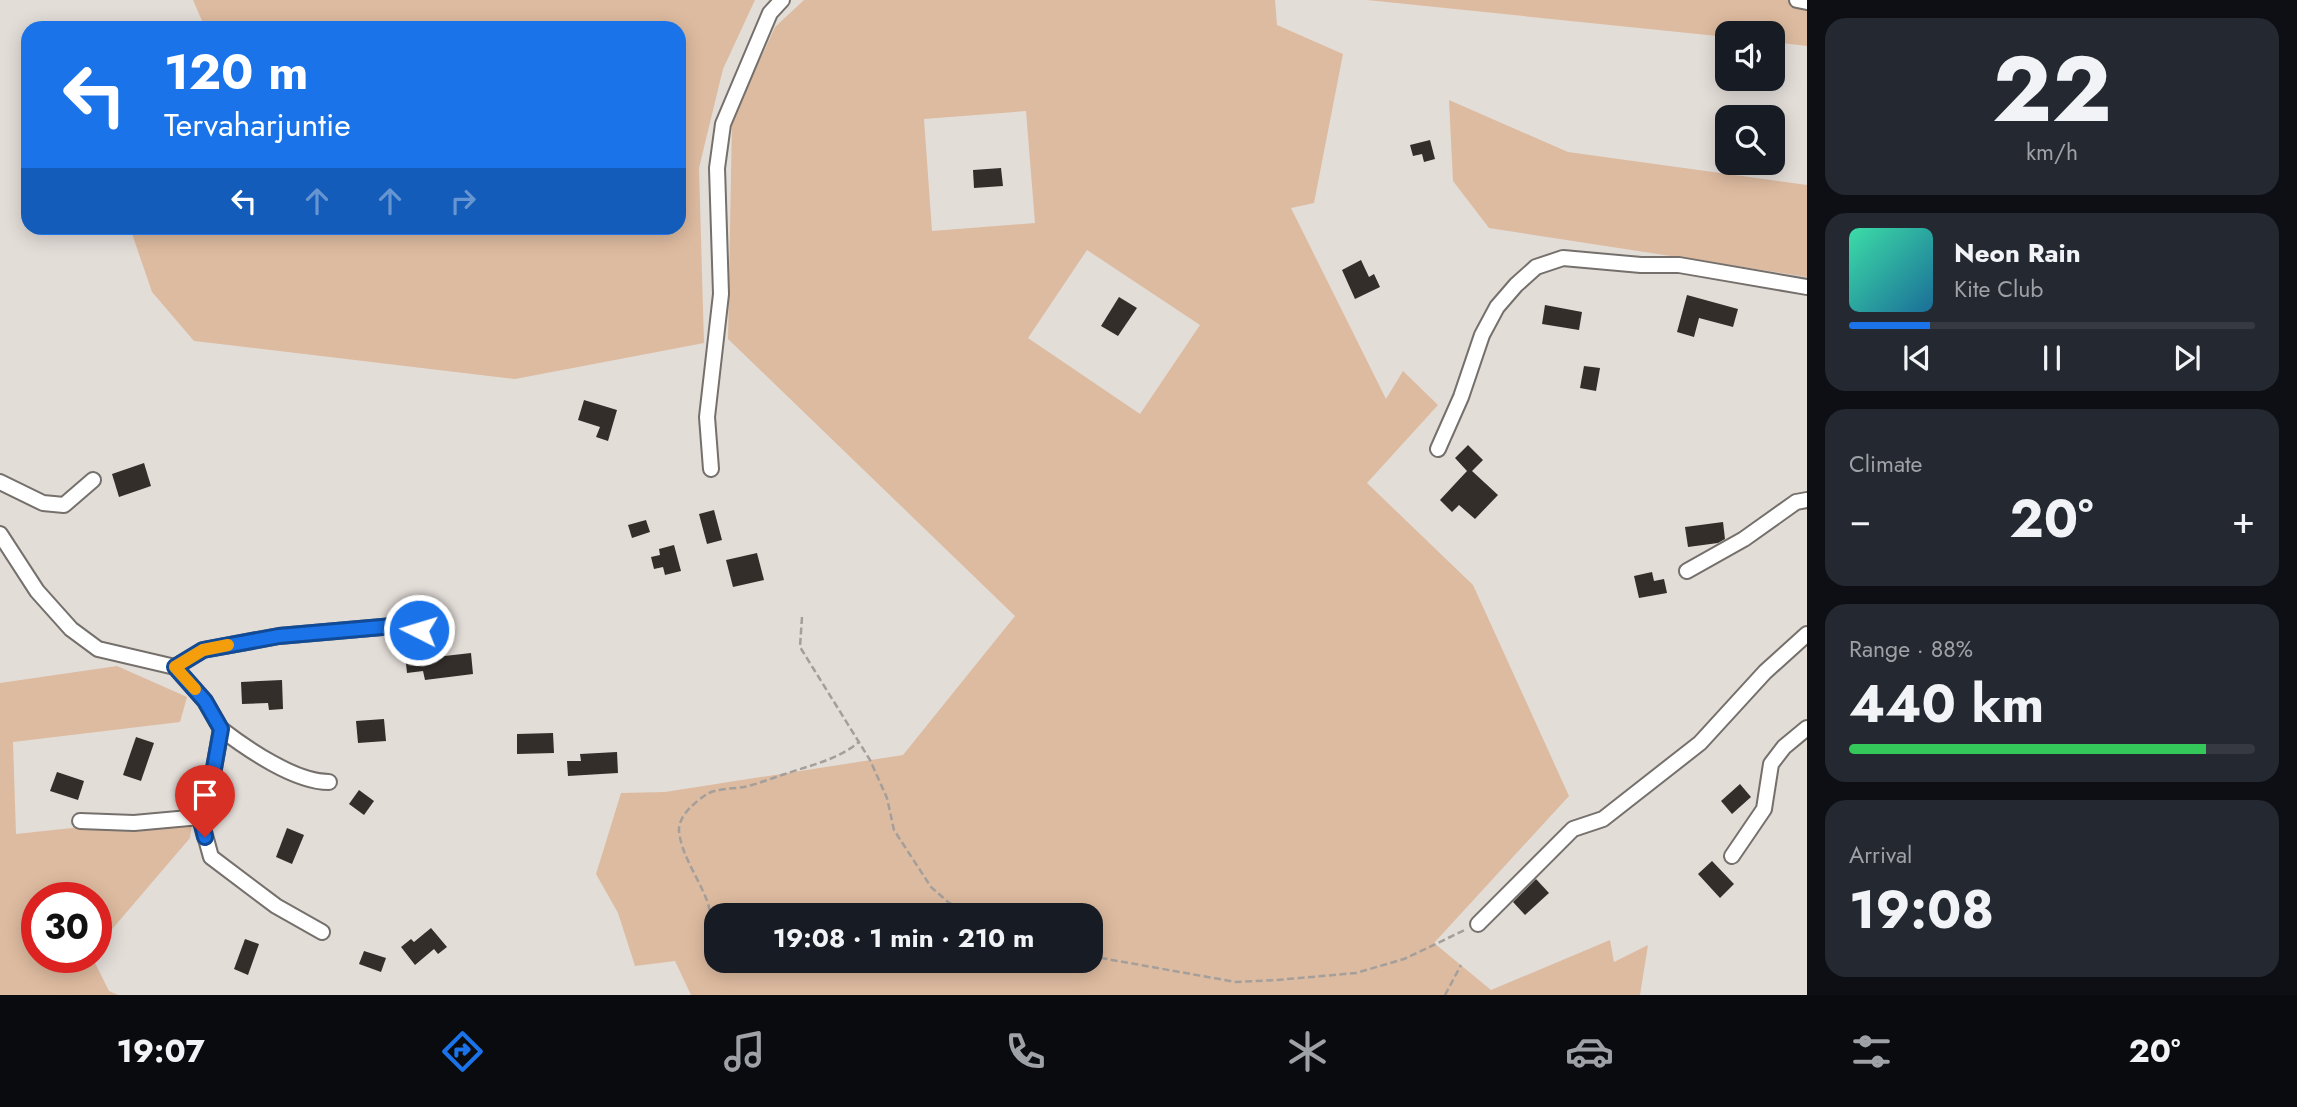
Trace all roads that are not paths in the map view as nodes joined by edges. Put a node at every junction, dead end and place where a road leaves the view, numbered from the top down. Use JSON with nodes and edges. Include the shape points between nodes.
{"nodes":[{"id":1,"x":782,"y":0,"type":"edge"},
{"id":2,"x":1797,"y":0,"type":"edge"},
{"id":3,"x":1807,"y":2,"type":"edge"},
{"id":4,"x":1807,"y":287,"type":"edge"},
{"id":5,"x":1438,"y":449,"type":"dead end"},
{"id":6,"x":711,"y":469,"type":"dead end"},
{"id":7,"x":93,"y":480,"type":"dead end"},
{"id":8,"x":0,"y":482,"type":"edge"},
{"id":9,"x":1807,"y":500,"type":"edge"},
{"id":10,"x":0,"y":534,"type":"edge"},
{"id":11,"x":1687,"y":571,"type":"dead end"},
{"id":12,"x":419,"y":630,"type":"dead end"},
{"id":13,"x":1807,"y":634,"type":"edge"},
{"id":14,"x":175,"y":667,"type":"junction"},
{"id":15,"x":1807,"y":728,"type":"edge"},
{"id":16,"x":221,"y":729,"type":"junction"},
{"id":17,"x":329,"y":782,"type":"dead end"},
{"id":18,"x":200,"y":817,"type":"junction"},
{"id":19,"x":80,"y":821,"type":"dead end"},
{"id":20,"x":1732,"y":856,"type":"dead end"},
{"id":21,"x":1478,"y":924,"type":"road end"},
{"id":22,"x":322,"y":932,"type":"dead end"}],
"edges":[{"from":1,"to":6,"type":"street","via":[[770,13],[723,124],[717,168],[720,294],[707,417]]},
{"from":2,"to":3,"type":"street"},
{"from":4,"to":5,"type":"street","via":[[1679,265],[1563,258],[1536,267],[1497,307]]},
{"from":7,"to":8,"type":"street","via":[[64,505],[43,503]]},
{"from":9,"to":11,"type":"street","via":[[1796,502],[1744,540]]},
{"from":10,"to":14,"type":"street","via":[[37,590],[71,629],[98,649]]},
{"from":12,"to":14,"type":"street","via":[[405,625],[279,636],[203,650]]},
{"from":13,"to":21,"type":"street","via":[[1765,671],[1700,743],[1603,819],[1573,829]]},
{"from":14,"to":16,"type":"street","via":[[205,701]]},
{"from":15,"to":20,"type":"street","via":[[1771,764],[1764,809]]},
{"from":16,"to":17,"type":"street","via":[[283,767],[317,782]]},
{"from":16,"to":18,"type":"street"},
{"from":18,"to":19,"type":"street","via":[[134,823]]},
{"from":18,"to":22,"type":"street","via":[[211,857],[276,906]]}]}
